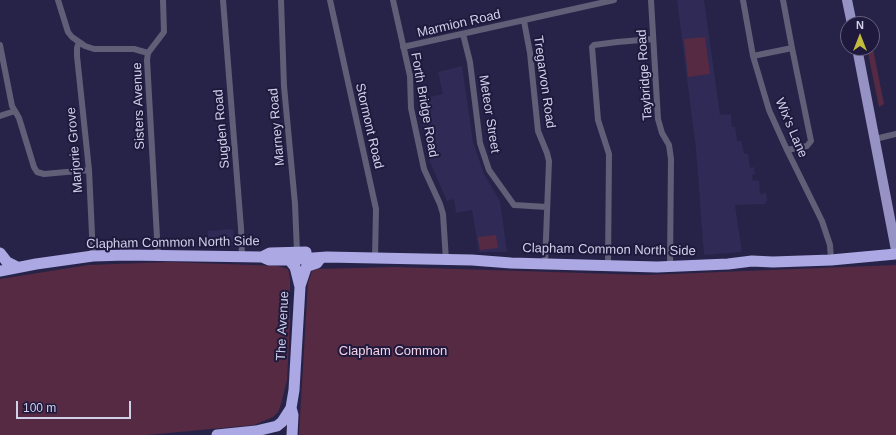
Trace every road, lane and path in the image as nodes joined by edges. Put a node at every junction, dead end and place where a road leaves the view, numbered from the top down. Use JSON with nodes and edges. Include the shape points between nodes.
{"nodes":[{"id":1,"x":58,"y":0,"type":"edge"},
{"id":2,"x":163,"y":0,"type":"edge"},
{"id":3,"x":224,"y":0,"type":"edge"},
{"id":4,"x":281,"y":0,"type":"edge"},
{"id":5,"x":330,"y":0,"type":"edge"},
{"id":6,"x":393,"y":0,"type":"edge"},
{"id":7,"x":614,"y":0,"type":"edge"},
{"id":8,"x":651,"y":0,"type":"edge"},
{"id":9,"x":743,"y":0,"type":"edge"},
{"id":10,"x":783,"y":0,"type":"edge"},
{"id":11,"x":847,"y":0,"type":"edge"},
{"id":12,"x":850,"y":16,"type":"edge"},
{"id":13,"x":524,"y":21,"type":"junction"},
{"id":14,"x":463,"y":34,"type":"junction"},
{"id":15,"x":653,"y":38,"type":"junction"},
{"id":16,"x":79,"y":42,"type":"junction"},
{"id":17,"x":0,"y":44,"type":"edge"},
{"id":18,"x":403,"y":47,"type":"junction"},
{"id":19,"x":792,"y":48,"type":"junction"},
{"id":20,"x":148,"y":53,"type":"junction"},
{"id":21,"x":753,"y":56,"type":"junction"},
{"id":22,"x":859,"y":56,"type":"edge"},
{"id":23,"x":15,"y":111,"type":"junction"},
{"id":24,"x":0,"y":116,"type":"edge"},
{"id":25,"x":896,"y":134,"type":"edge"},
{"id":26,"x":875,"y":139,"type":"junction"},
{"id":27,"x":787,"y":150,"type":"junction"},
{"id":28,"x":89,"y":170,"type":"junction"},
{"id":29,"x":548,"y":207,"type":"junction"},
{"id":30,"x":896,"y":250,"type":"edge"},
{"id":31,"x":0,"y":253,"type":"edge"},
{"id":32,"x":896,"y":254,"type":"edge"},
{"id":33,"x":158,"y":255,"type":"junction"},
{"id":34,"x":93,"y":256,"type":"junction"},
{"id":35,"x":294,"y":256,"type":"junction"},
{"id":36,"x":242,"y":257,"type":"junction"},
{"id":37,"x":262,"y":257,"type":"junction"},
{"id":38,"x":322,"y":257,"type":"junction"},
{"id":39,"x":375,"y":258,"type":"junction"},
{"id":40,"x":446,"y":260,"type":"junction"},
{"id":41,"x":831,"y":260,"type":"junction"},
{"id":42,"x":545,"y":264,"type":"junction"},
{"id":43,"x":608,"y":266,"type":"junction"},
{"id":44,"x":670,"y":266,"type":"junction"},
{"id":45,"x":17,"y":267,"type":"junction"},
{"id":46,"x":0,"y":271,"type":"edge"},
{"id":47,"x":300,"y":287,"type":"junction"},
{"id":48,"x":291,"y":408,"type":"junction"},
{"id":49,"x":256,"y":432,"type":"junction"},
{"id":50,"x":217,"y":435,"type":"edge"},
{"id":51,"x":268,"y":435,"type":"edge"},
{"id":52,"x":292,"y":435,"type":"edge"}],
"edges":[{"from":1,"to":16,"type":"street","name":"Sisters Avenue","via":[[68,32]]},
{"from":2,"to":20,"type":"street","via":[[164,32]]},
{"from":3,"to":36,"type":"street","name":"Sugden Road"},
{"from":4,"to":35,"type":"street","name":"Marney Road","via":[[284,86],[295,204]]},
{"from":5,"to":39,"type":"street","name":"Stormont Road","via":[[376,209]]},
{"from":6,"to":18,"type":"street","name":"Forth Bridge Road"},
{"from":7,"to":13,"type":"street","name":"Marmion Road"},
{"from":8,"to":15,"type":"street","name":"Taybridge Road"},
{"from":9,"to":21,"type":"street","name":"Wix's Lane"},
{"from":10,"to":19,"type":"street"},
{"from":11,"to":12,"type":"main road"},
{"from":13,"to":14,"type":"street","name":"Marmion Road"},
{"from":13,"to":29,"type":"street","name":"Tregarvon Road","via":[[538,131],[548,157]]},
{"from":14,"to":18,"type":"street","name":"Marmion Road"},
{"from":14,"to":29,"type":"street","name":"Meteor Street","via":[[470,62],[480,143],[489,170],[514,205]]},
{"from":15,"to":43,"type":"street","via":[[592,47],[598,120],[609,154]]},
{"from":15,"to":44,"type":"street","name":"Taybridge Road","via":[[658,119],[669,145],[671,159]]},
{"from":16,"to":20,"type":"street","name":"Sisters Avenue","via":[[94,49],[134,49]]},
{"from":16,"to":28,"type":"street","name":"Marjorie Grove","via":[[77,56]]},
{"from":17,"to":23,"type":"street"},
{"from":18,"to":40,"type":"street","name":"Forth Bridge Road","via":[[410,76],[411,108],[424,169],[443,214]]},
{"from":19,"to":21,"type":"street"},
{"from":19,"to":27,"type":"street","via":[[811,141],[807,146]]},
{"from":20,"to":33,"type":"street","name":"Sisters Avenue","via":[[147,77]]},
{"from":21,"to":27,"type":"street","name":"Wix's Lane","via":[[769,110]]},
{"from":22,"to":26,"type":"main road"},
{"from":23,"to":24,"type":"street"},
{"from":23,"to":28,"type":"street","via":[[37,172],[44,174]]},
{"from":25,"to":26,"type":"street"},
{"from":26,"to":30,"type":"main road"},
{"from":27,"to":41,"type":"street","name":"Wix's Lane","via":[[822,221],[828,237]]},
{"from":28,"to":34,"type":"street","name":"Marjorie Grove"},
{"from":29,"to":42,"type":"street","name":"Tregarvon Road"},
{"from":31,"to":45,"type":"highway","via":[[7,262]]},
{"from":32,"to":41,"type":"highway","name":"Clapham Common North Side"},
{"from":33,"to":34,"type":"highway","name":"Clapham Common North Side"},
{"from":33,"to":36,"type":"highway","name":"Clapham Common North Side"},
{"from":34,"to":45,"type":"highway","name":"Clapham Common North Side"},
{"from":35,"to":37,"type":"highway","name":"Clapham Common North Side","via":[[269,260]]},
{"from":35,"to":37,"type":"highway","name":"Clapham Common North Side","via":[[270,253]]},
{"from":35,"to":38,"type":"highway","name":"Clapham Common North Side"},
{"from":35,"to":47,"type":"highway","name":"The Avenue"},
{"from":36,"to":37,"type":"highway","name":"Clapham Common North Side"},
{"from":38,"to":39,"type":"highway","name":"Clapham Common North Side"},
{"from":38,"to":47,"type":"highway","via":[[306,268]]},
{"from":39,"to":40,"type":"highway","name":"Clapham Common North Side"},
{"from":40,"to":42,"type":"highway","name":"Clapham Common North Side"},
{"from":41,"to":44,"type":"highway","name":"Clapham Common North Side"},
{"from":42,"to":43,"type":"highway","name":"Clapham Common North Side"},
{"from":43,"to":44,"type":"highway","name":"Clapham Common North Side"},
{"from":45,"to":46,"type":"highway","name":"Clapham Common North Side"},
{"from":47,"to":48,"type":"highway","name":"The Avenue"},
{"from":48,"to":49,"type":"highway","via":[[279,425]]},
{"from":48,"to":52,"type":"highway"},
{"from":49,"to":50,"type":"highway"},
{"from":49,"to":51,"type":"highway"}]}
